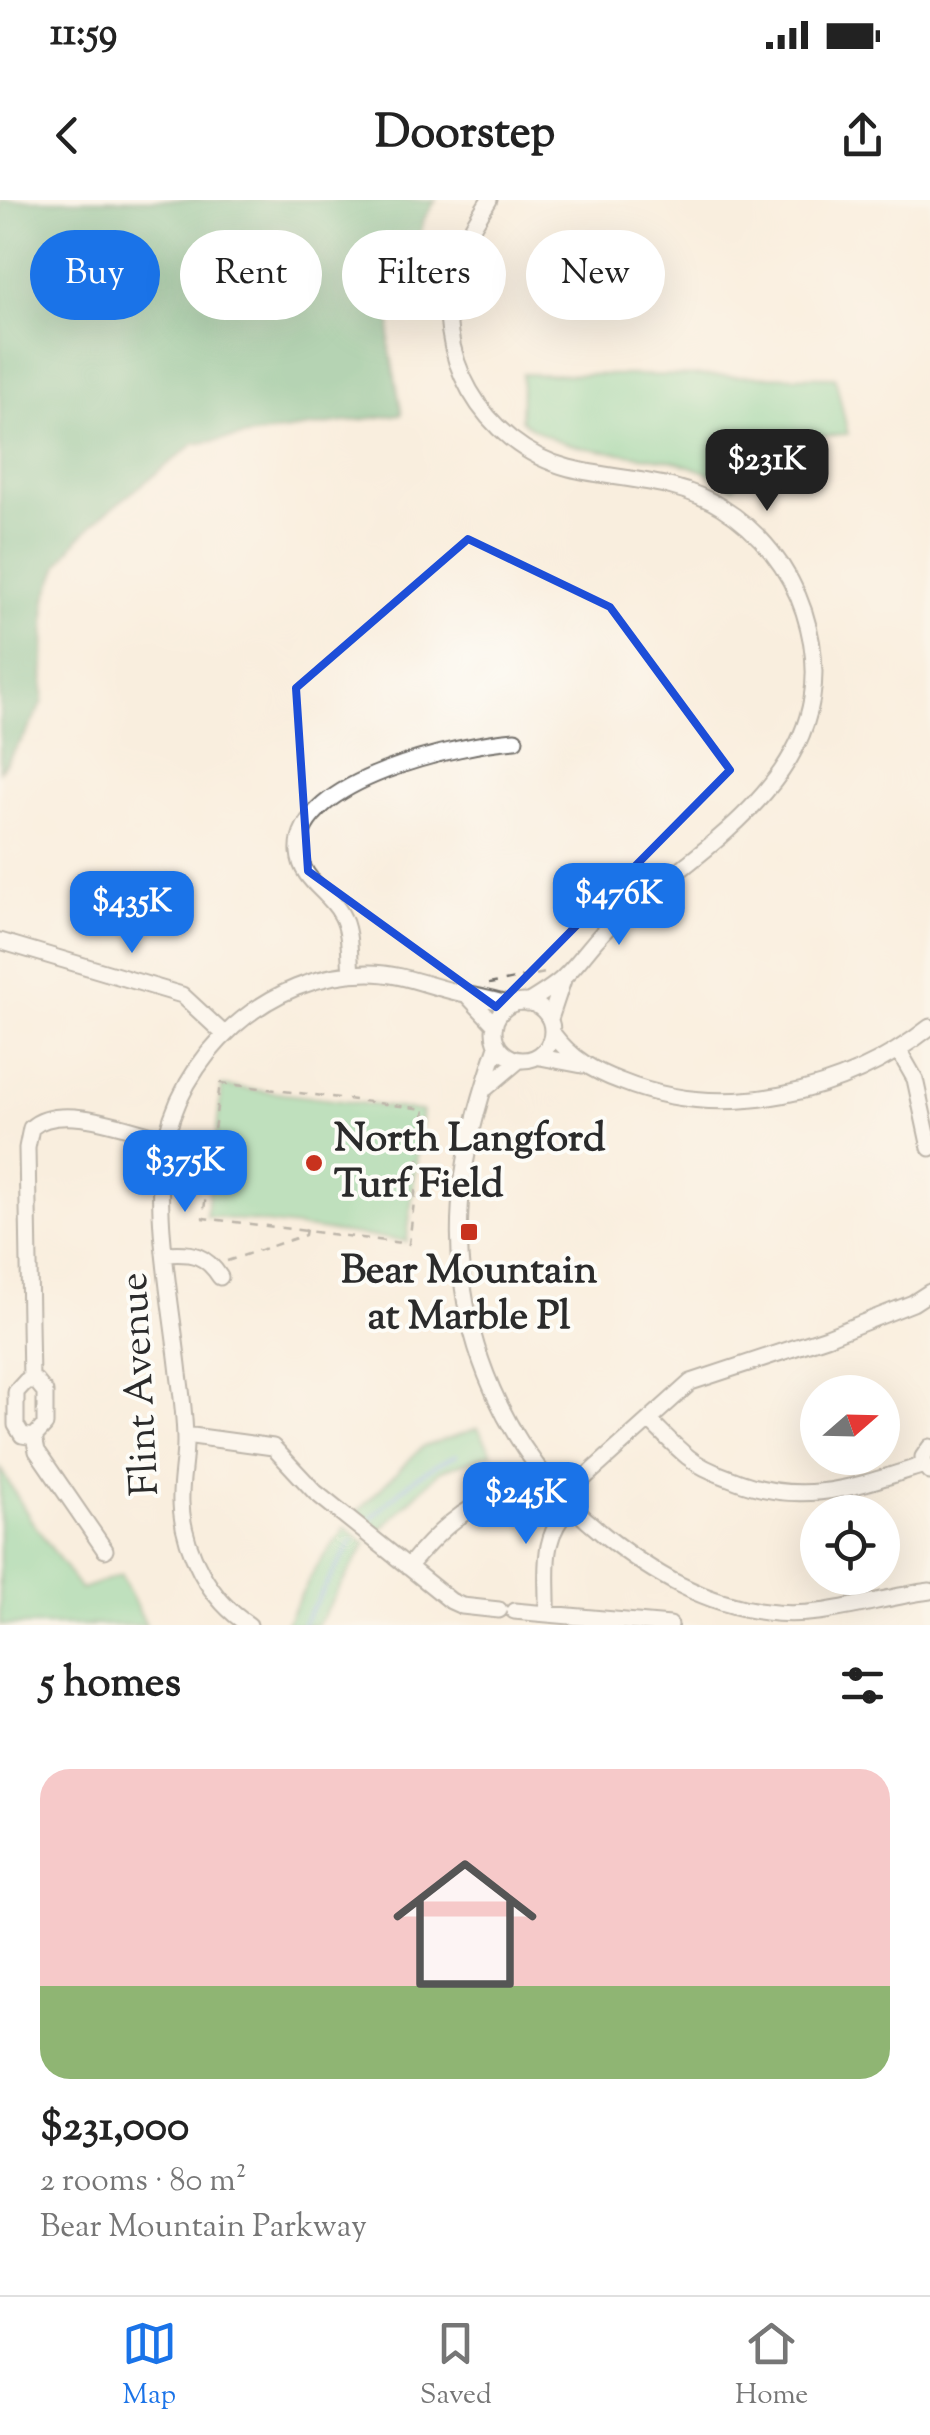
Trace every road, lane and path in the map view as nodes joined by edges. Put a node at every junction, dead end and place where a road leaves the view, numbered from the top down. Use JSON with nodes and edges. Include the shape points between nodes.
{"nodes":[{"id":1,"x":488,"y":200,"type":"edge"},
{"id":2,"x":515,"y":740,"type":"dead end"},
{"id":3,"x":0,"y":941,"type":"edge"},
{"id":4,"x":351,"y":974,"type":"junction"},
{"id":5,"x":559,"y":974,"type":"junction"},
{"id":6,"x":470,"y":990,"type":"junction"},
{"id":7,"x":528,"y":1003,"type":"junction"},
{"id":8,"x":510,"y":1005,"type":"junction"},
{"id":9,"x":495,"y":1024,"type":"junction"},
{"id":10,"x":552,"y":1026,"type":"junction"},
{"id":11,"x":930,"y":1026,"type":"edge"},
{"id":12,"x":224,"y":1034,"type":"junction"},
{"id":13,"x":497,"y":1046,"type":"junction"},
{"id":14,"x":899,"y":1051,"type":"junction"},
{"id":15,"x":540,"y":1057,"type":"junction"},
{"id":16,"x":518,"y":1061,"type":"junction"},
{"id":17,"x":582,"y":1064,"type":"junction"},
{"id":18,"x":486,"y":1088,"type":"junction"},
{"id":19,"x":166,"y":1139,"type":"junction"},
{"id":20,"x":930,"y":1148,"type":"edge"},
{"id":21,"x":306,"y":1230,"type":"junction"},
{"id":22,"x":167,"y":1254,"type":"junction"},
{"id":23,"x":217,"y":1272,"type":"joint"},
{"id":24,"x":930,"y":1292,"type":"edge"},
{"id":25,"x":31,"y":1380,"type":"junction"},
{"id":26,"x":648,"y":1420,"type":"junction"},
{"id":27,"x":185,"y":1435,"type":"junction"},
{"id":28,"x":34,"y":1437,"type":"junction"},
{"id":29,"x":930,"y":1446,"type":"edge"},
{"id":30,"x":927,"y":1468,"type":"edge"},
{"id":31,"x":501,"y":1494,"type":"dead end"},
{"id":32,"x":567,"y":1502,"type":"junction"},
{"id":33,"x":105,"y":1550,"type":"dead end"},
{"id":34,"x":408,"y":1567,"type":"junction"},
{"id":35,"x":930,"y":1581,"type":"edge"},
{"id":36,"x":930,"y":1592,"type":"edge"},
{"id":37,"x":877,"y":1600,"type":"junction"},
{"id":38,"x":547,"y":1613,"type":"junction"},
{"id":39,"x":249,"y":1625,"type":"edge"},
{"id":40,"x":670,"y":1625,"type":"edge"}],
"edges":[{"from":1,"to":5,"type":"street","via":[[461,246],[448,309],[454,356],[482,409],[543,458],[682,489],[740,520],[789,578],[813,648],[808,724],[782,774],[751,809]]},
{"from":2,"to":4,"type":"street","via":[[473,744],[357,782],[309,819],[299,851],[303,867],[340,912]]},
{"from":3,"to":12,"type":"street","via":[[182,995]]},
{"from":4,"to":6,"type":"street","name":"Flint Avenue"},
{"from":4,"to":12,"type":"street","name":"Flint Avenue","via":[[282,994]]},
{"from":5,"to":6,"type":"path"},
{"from":5,"to":7,"type":"street"},
{"from":5,"to":10,"type":"street"},
{"from":6,"to":8,"type":"street","name":"Flint Avenue"},
{"from":6,"to":9,"type":"street","name":"Flint Avenue"},
{"from":7,"to":8,"type":"street"},
{"from":7,"to":10,"type":"street"},
{"from":8,"to":9,"type":"street"},
{"from":9,"to":13,"type":"street"},
{"from":10,"to":15,"type":"street"},
{"from":10,"to":17,"type":"street"},
{"from":11,"to":14,"type":"street"},
{"from":12,"to":19,"type":"street","name":"Flint Avenue","via":[[188,1083]]},
{"from":13,"to":16,"type":"street"},
{"from":13,"to":18,"type":"street"},
{"from":14,"to":17,"type":"street","via":[[817,1087],[746,1100],[654,1092]]},
{"from":14,"to":20,"type":"street","via":[[915,1080]]},
{"from":15,"to":16,"type":"street"},
{"from":15,"to":17,"type":"street"},
{"from":16,"to":18,"type":"street"},
{"from":18,"to":32,"type":"street","via":[[461,1195],[466,1306],[480,1362],[505,1418]]},
{"from":19,"to":22,"type":"street","name":"Flint Avenue","via":[[161,1186]]},
{"from":19,"to":25,"type":"street","via":[[66,1116],[47,1116],[31,1128]]},
{"from":21,"to":21,"type":"path","via":[[203,1218],[220,1083],[425,1108],[409,1244]]},
{"from":21,"to":23,"type":"path"},
{"from":22,"to":23,"type":"street","via":[[196,1254]]},
{"from":22,"to":27,"type":"street","name":"Flint Avenue"},
{"from":24,"to":26,"type":"street","via":[[827,1338],[700,1377]]},
{"from":25,"to":28,"type":"street","via":[[44,1392],[45,1425]]},
{"from":25,"to":28,"type":"street","via":[[16,1392],[16,1425]]},
{"from":26,"to":30,"type":"street","via":[[711,1471],[784,1494],[852,1488]]},
{"from":26,"to":32,"type":"street"},
{"from":27,"to":34,"type":"street","via":[[273,1447],[314,1492]]},
{"from":27,"to":39,"type":"street","name":"Flint Avenue","via":[[181,1506],[190,1547],[212,1588]]},
{"from":28,"to":33,"type":"street"},
{"from":29,"to":30,"type":"street","via":[[923,1457]]},
{"from":31,"to":34,"type":"street","via":[[478,1502]]},
{"from":32,"to":37,"type":"street","via":[[650,1570],[708,1598],[797,1614]]},
{"from":32,"to":38,"type":"street","via":[[548,1540]]},
{"from":34,"to":38,"type":"street","via":[[457,1605]]},
{"from":35,"to":37,"type":"street"},
{"from":36,"to":37,"type":"street"},
{"from":38,"to":40,"type":"street"}]}
